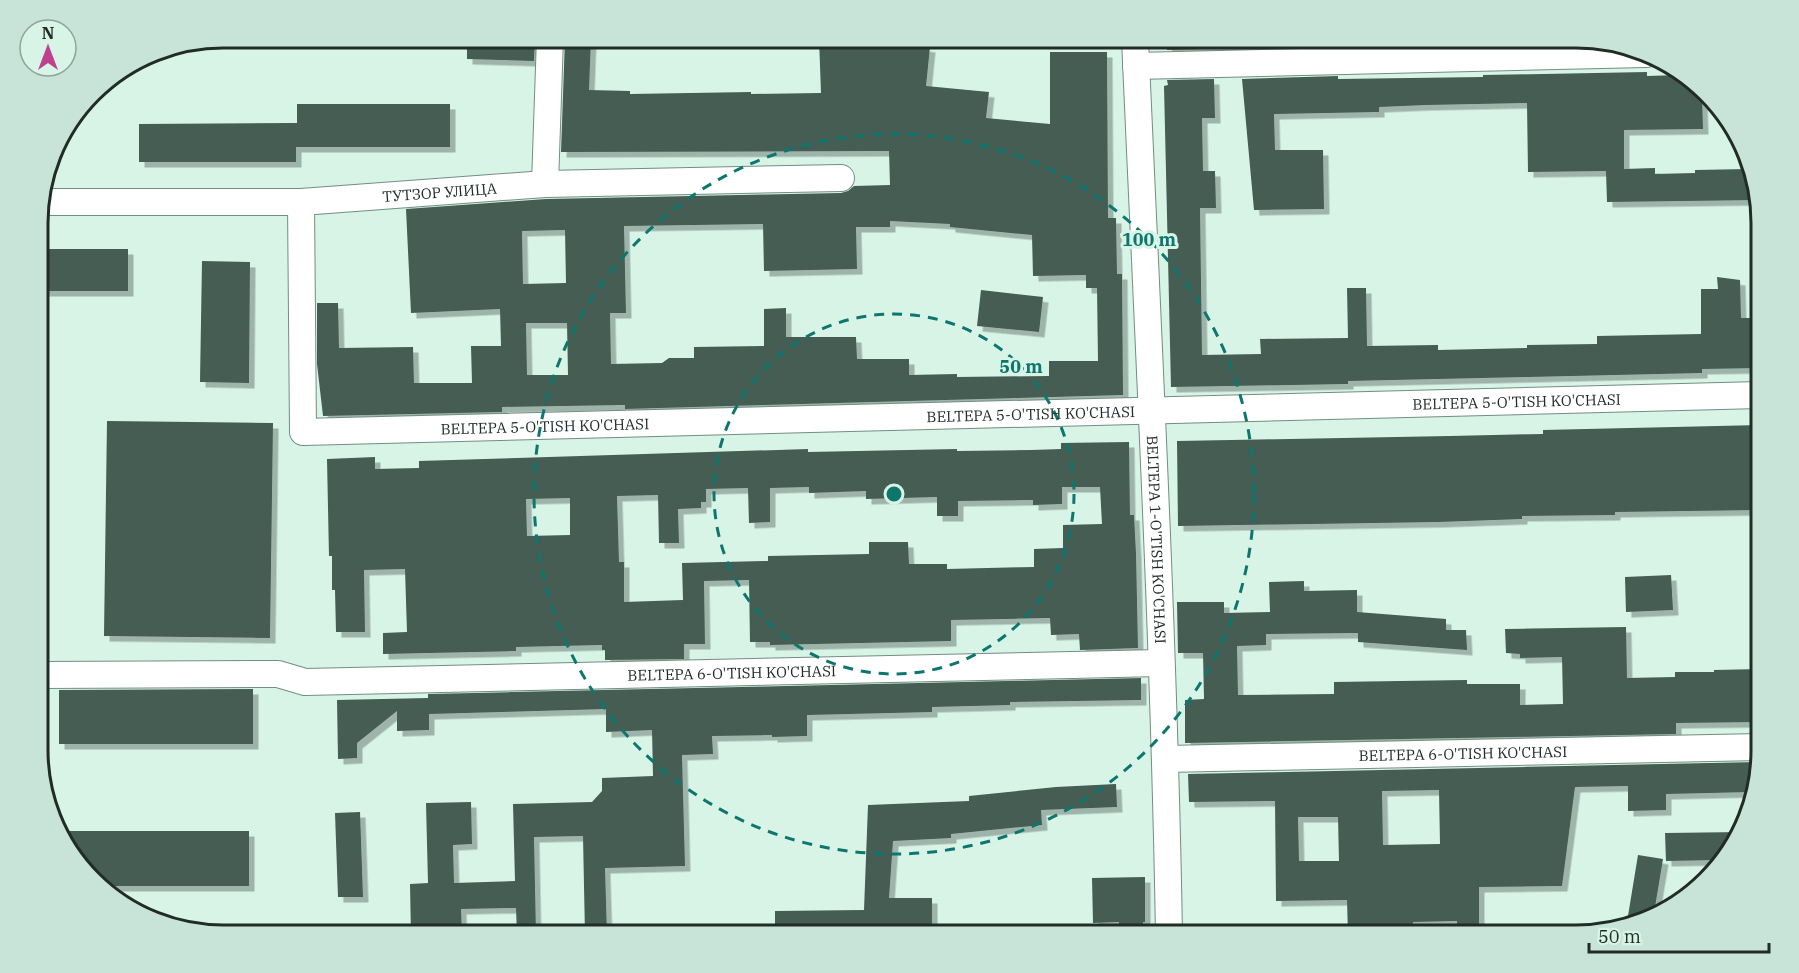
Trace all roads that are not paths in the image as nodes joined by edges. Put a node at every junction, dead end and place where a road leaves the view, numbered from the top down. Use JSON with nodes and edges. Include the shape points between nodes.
{"nodes":[{"id":1,"x":550,"y":48,"type":"edge"},
{"id":2,"x":1135,"y":48,"type":"edge"},
{"id":3,"x":1623,"y":55,"type":"edge"},
{"id":4,"x":1136,"y":66,"type":"junction"},
{"id":5,"x":841,"y":178,"type":"dead end"},
{"id":6,"x":545,"y":184,"type":"junction"},
{"id":7,"x":50,"y":202,"type":"edge"},
{"id":8,"x":301,"y":202,"type":"junction"},
{"id":9,"x":1751,"y":395,"type":"edge"},
{"id":10,"x":1153,"y":411,"type":"junction"},
{"id":11,"x":1160,"y":663,"type":"junction"},
{"id":12,"x":48,"y":675,"type":"edge"},
{"id":13,"x":1751,"y":747,"type":"edge"},
{"id":14,"x":1166,"y":759,"type":"junction"},
{"id":15,"x":1169,"y":925,"type":"edge"}],
"edges":[{"from":1,"to":6,"type":"street"},
{"from":2,"to":4,"type":"street","name":"BELTEPA 1-O'TISH KO'CHASI"},
{"from":3,"to":4,"type":"street"},
{"from":4,"to":10,"type":"street","name":"BELTEPA 1-O'TISH KO'CHASI"},
{"from":5,"to":6,"type":"street","name":"ТУТЗОР УЛИЦА"},
{"from":6,"to":8,"type":"street","name":"ТУТЗОР УЛИЦА"},
{"from":7,"to":8,"type":"street","name":"ТУТЗОР УЛИЦА"},
{"from":8,"to":10,"type":"street","name":"BELTEPA 5-O'TISH KO'CHASI","via":[[303,432]]},
{"from":9,"to":10,"type":"street","name":"BELTEPA 5-O'TISH KO'CHASI"},
{"from":10,"to":11,"type":"street","name":"BELTEPA 1-O'TISH KO'CHASI"},
{"from":11,"to":12,"type":"street","name":"BELTEPA 6-O'TISH KO'CHASI","via":[[305,682],[278,674]]},
{"from":11,"to":14,"type":"street","name":"BELTEPA 1-O'TISH KO'CHASI"},
{"from":13,"to":14,"type":"street","name":"BELTEPA 6-O'TISH KO'CHASI"},
{"from":14,"to":15,"type":"street","name":"BELTEPA 1-O'TISH KO'CHASI"}]}
